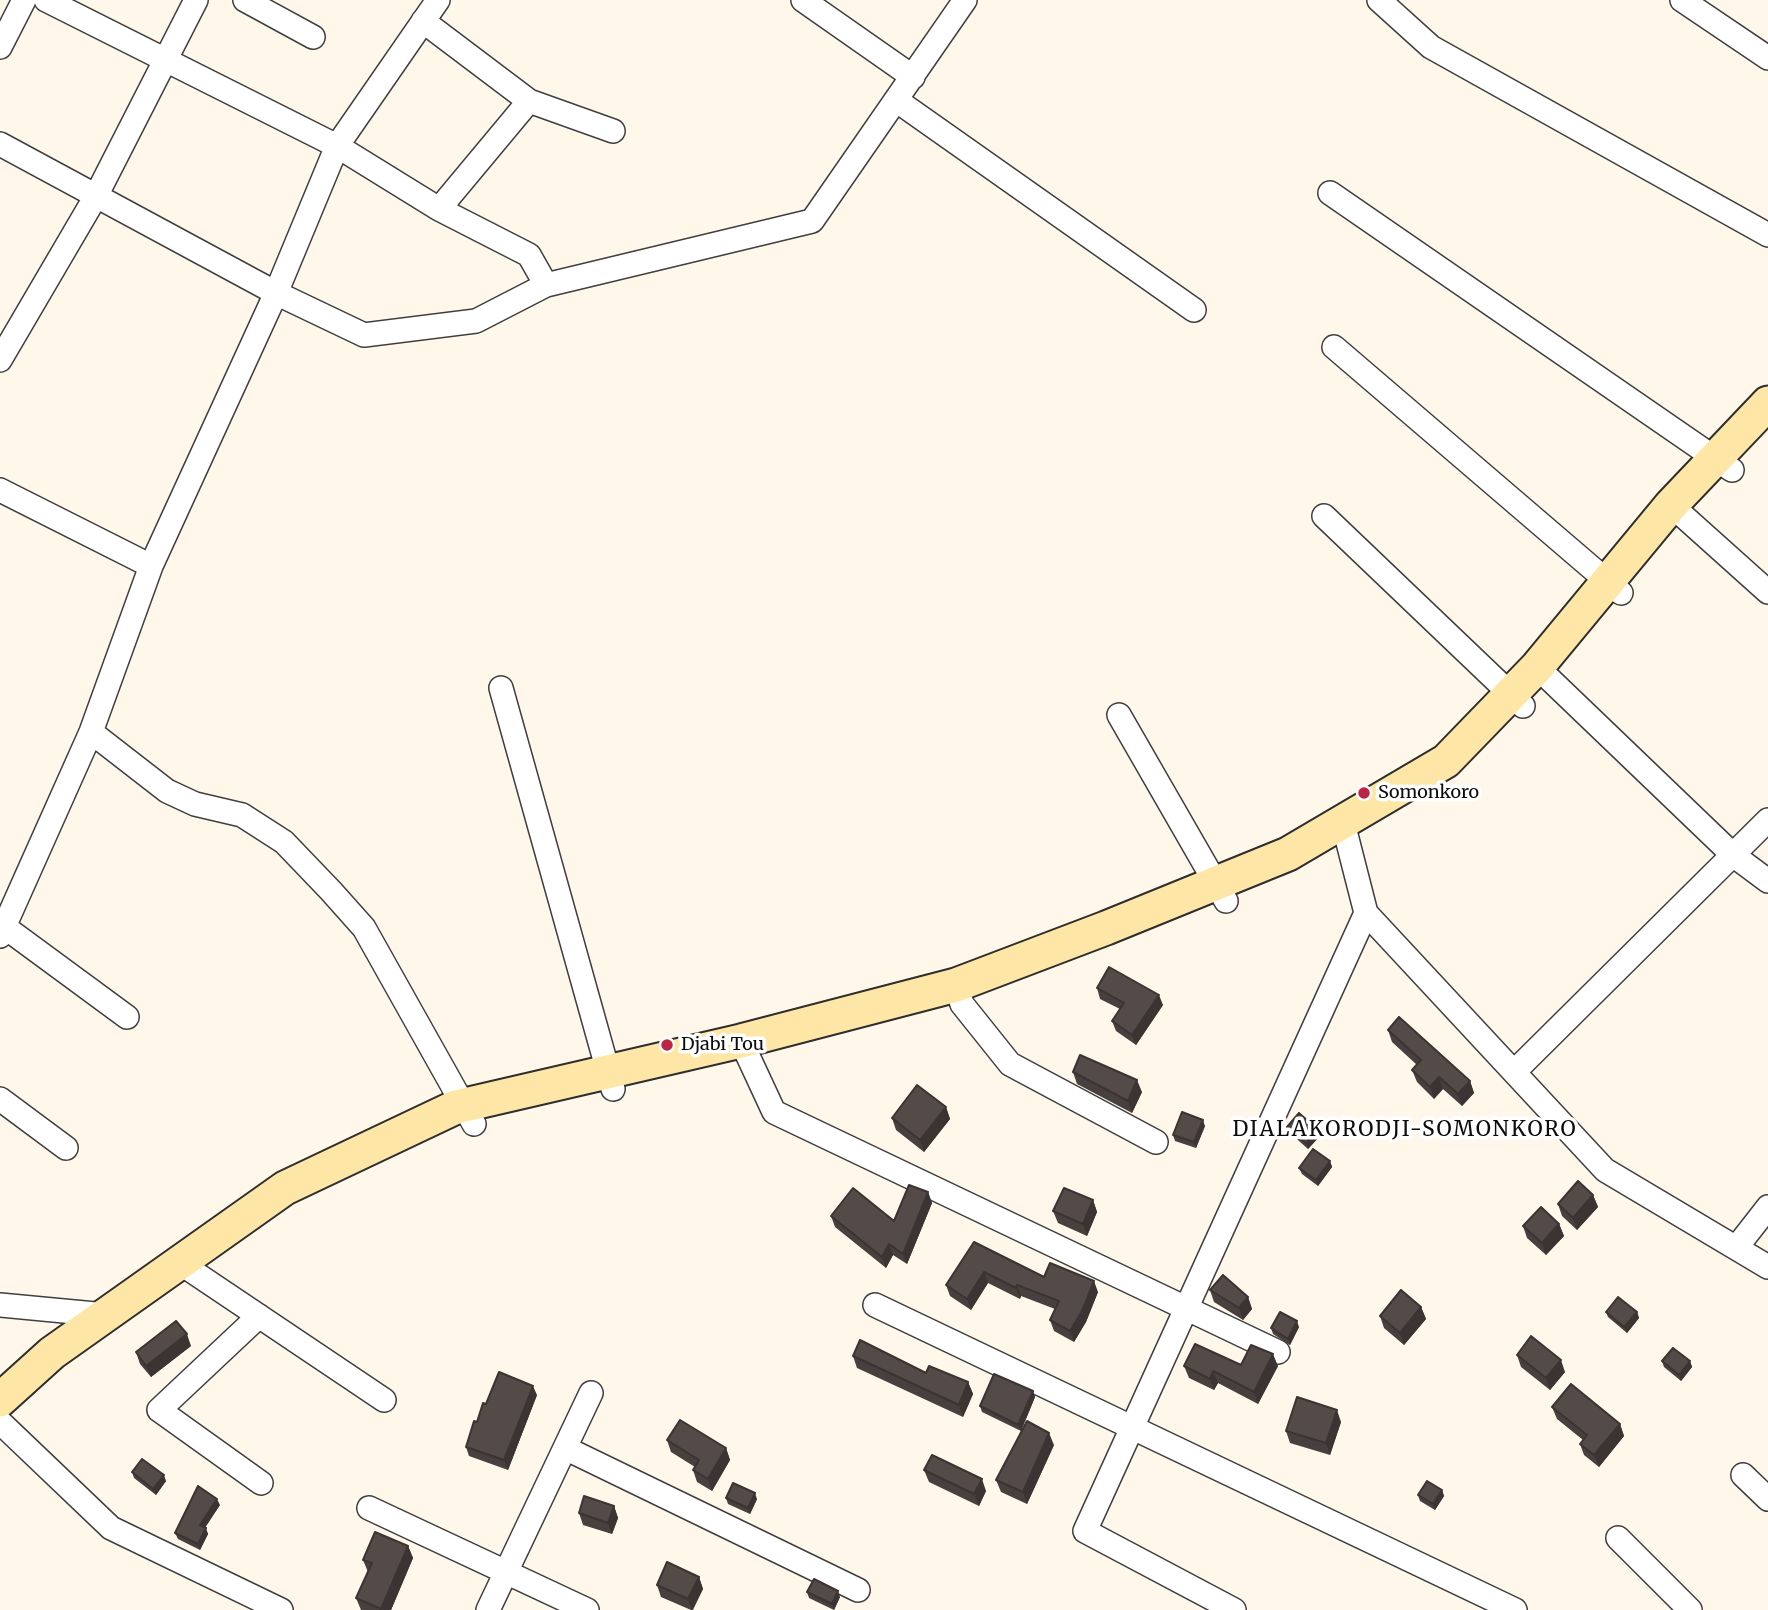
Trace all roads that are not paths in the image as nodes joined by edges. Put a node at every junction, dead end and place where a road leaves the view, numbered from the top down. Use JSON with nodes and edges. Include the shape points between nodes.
{"nodes":[{"id":1,"x":24,"y":0,"type":"edge"},
{"id":2,"x":46,"y":0,"type":"edge"},
{"id":3,"x":196,"y":0,"type":"edge"},
{"id":4,"x":438,"y":0,"type":"edge"},
{"id":5,"x":803,"y":0,"type":"edge"},
{"id":6,"x":965,"y":0,"type":"edge"},
{"id":7,"x":1379,"y":0,"type":"edge"},
{"id":8,"x":1682,"y":0,"type":"edge"},
{"id":9,"x":248,"y":1,"type":"edge"},
{"id":10,"x":423,"y":21,"type":"junction"},
{"id":11,"x":313,"y":37,"type":"dead end"},
{"id":12,"x":0,"y":47,"type":"edge"},
{"id":13,"x":1768,"y":58,"type":"edge"},
{"id":14,"x":165,"y":60,"type":"junction"},
{"id":15,"x":913,"y":77,"type":"junction"},
{"id":16,"x":896,"y":100,"type":"junction"},
{"id":17,"x":529,"y":101,"type":"junction"},
{"id":18,"x":612,"y":131,"type":"dead end"},
{"id":19,"x":0,"y":144,"type":"edge"},
{"id":20,"x":337,"y":146,"type":"junction"},
{"id":21,"x":1330,"y":193,"type":"dead end"},
{"id":22,"x":96,"y":196,"type":"junction"},
{"id":23,"x":439,"y":209,"type":"junction"},
{"id":24,"x":1767,"y":232,"type":"edge"},
{"id":25,"x":546,"y":285,"type":"junction"},
{"id":26,"x":276,"y":293,"type":"junction"},
{"id":27,"x":1194,"y":310,"type":"dead end"},
{"id":28,"x":7,"y":334,"type":"edge"},
{"id":29,"x":1334,"y":347,"type":"dead end"},
{"id":30,"x":0,"y":360,"type":"edge"},
{"id":31,"x":1767,"y":413,"type":"edge"},
{"id":32,"x":1723,"y":464,"type":"junction"},
{"id":33,"x":0,"y":490,"type":"edge"},
{"id":34,"x":1678,"y":512,"type":"junction"},
{"id":35,"x":1324,"y":516,"type":"dead end"},
{"id":36,"x":151,"y":566,"type":"junction"},
{"id":37,"x":1614,"y":588,"type":"junction"},
{"id":38,"x":1768,"y":592,"type":"edge"},
{"id":39,"x":1543,"y":673,"type":"junction"},
{"id":40,"x":501,"y":688,"type":"dead end"},
{"id":41,"x":1517,"y":700,"type":"junction"},
{"id":42,"x":1119,"y":715,"type":"dead end"},
{"id":43,"x":91,"y":732,"type":"junction"},
{"id":44,"x":1768,"y":820,"type":"edge"},
{"id":45,"x":1345,"y":833,"type":"junction"},
{"id":46,"x":1733,"y":855,"type":"junction"},
{"id":47,"x":1768,"y":881,"type":"edge"},
{"id":48,"x":1221,"y":892,"type":"junction"},
{"id":49,"x":1366,"y":913,"type":"junction"},
{"id":50,"x":4,"y":923,"type":"edge"},
{"id":51,"x":959,"y":994,"type":"junction"},
{"id":52,"x":127,"y":1017,"type":"dead end"},
{"id":53,"x":745,"y":1049,"type":"junction"},
{"id":54,"x":1514,"y":1072,"type":"junction"},
{"id":55,"x":611,"y":1081,"type":"junction"},
{"id":56,"x":0,"y":1099,"type":"edge"},
{"id":57,"x":469,"y":1115,"type":"junction"},
{"id":58,"x":1156,"y":1142,"type":"dead end"},
{"id":59,"x":66,"y":1148,"type":"dead end"},
{"id":60,"x":1768,"y":1207,"type":"edge"},
{"id":61,"x":1736,"y":1248,"type":"junction"},
{"id":62,"x":1768,"y":1267,"type":"edge"},
{"id":63,"x":189,"y":1269,"type":"junction"},
{"id":64,"x":0,"y":1305,"type":"edge"},
{"id":65,"x":874,"y":1305,"type":"dead end"},
{"id":66,"x":1186,"y":1308,"type":"junction"},
{"id":67,"x":106,"y":1315,"type":"junction"},
{"id":68,"x":259,"y":1316,"type":"junction"},
{"id":69,"x":1278,"y":1352,"type":"dead end"},
{"id":70,"x":591,"y":1393,"type":"dead end"},
{"id":71,"x":384,"y":1400,"type":"dead end"},
{"id":72,"x":1,"y":1419,"type":"edge"},
{"id":73,"x":1132,"y":1427,"type":"junction"},
{"id":74,"x":565,"y":1448,"type":"junction"},
{"id":75,"x":1743,"y":1475,"type":"dead end"},
{"id":76,"x":261,"y":1483,"type":"dead end"},
{"id":77,"x":1768,"y":1499,"type":"edge"},
{"id":78,"x":369,"y":1508,"type":"dead end"},
{"id":79,"x":1618,"y":1538,"type":"dead end"},
{"id":80,"x":506,"y":1572,"type":"junction"},
{"id":81,"x":858,"y":1590,"type":"dead end"},
{"id":82,"x":281,"y":1610,"type":"edge"},
{"id":83,"x":488,"y":1610,"type":"edge"},
{"id":84,"x":587,"y":1610,"type":"edge"},
{"id":85,"x":1234,"y":1610,"type":"edge"},
{"id":86,"x":1515,"y":1610,"type":"edge"},
{"id":87,"x":1690,"y":1610,"type":"edge"}],
"edges":[{"from":1,"to":12,"type":"street"},
{"from":2,"to":14,"type":"street"},
{"from":3,"to":14,"type":"street"},
{"from":4,"to":10,"type":"street"},
{"from":5,"to":15,"type":"street"},
{"from":6,"to":15,"type":"street"},
{"from":7,"to":24,"type":"street","via":[[1431,47]]},
{"from":8,"to":13,"type":"street"},
{"from":9,"to":11,"type":"street"},
{"from":10,"to":17,"type":"street"},
{"from":10,"to":20,"type":"street"},
{"from":14,"to":20,"type":"street"},
{"from":14,"to":22,"type":"street"},
{"from":15,"to":16,"type":"street"},
{"from":16,"to":25,"type":"street","via":[[812,221]]},
{"from":16,"to":27,"type":"street"},
{"from":17,"to":18,"type":"street"},
{"from":17,"to":23,"type":"street"},
{"from":19,"to":22,"type":"street"},
{"from":20,"to":23,"type":"street"},
{"from":20,"to":26,"type":"street"},
{"from":21,"to":32,"type":"street"},
{"from":22,"to":26,"type":"street"},
{"from":22,"to":28,"type":"street"},
{"from":23,"to":25,"type":"street","via":[[529,255]]},
{"from":25,"to":26,"type":"street","via":[[476,321],[364,335]]},
{"from":26,"to":36,"type":"street"},
{"from":28,"to":30,"type":"street"},
{"from":29,"to":37,"type":"street"},
{"from":31,"to":32,"type":"main road"},
{"from":32,"to":34,"type":"main road"},
{"from":33,"to":36,"type":"street"},
{"from":34,"to":37,"type":"main road"},
{"from":34,"to":38,"type":"street"},
{"from":35,"to":41,"type":"street"},
{"from":36,"to":43,"type":"street"},
{"from":37,"to":39,"type":"main road"},
{"from":39,"to":41,"type":"main road"},
{"from":39,"to":46,"type":"street"},
{"from":40,"to":55,"type":"street"},
{"from":41,"to":45,"type":"main road","via":[[1446,761]]},
{"from":42,"to":48,"type":"street"},
{"from":43,"to":50,"type":"street"},
{"from":43,"to":57,"type":"street","via":[[167,791],[195,804],[242,815],[284,842],[364,928]]},
{"from":44,"to":46,"type":"street"},
{"from":45,"to":48,"type":"main road","via":[[1289,854]]},
{"from":45,"to":49,"type":"street"},
{"from":46,"to":47,"type":"street"},
{"from":46,"to":54,"type":"street"},
{"from":48,"to":51,"type":"main road"},
{"from":49,"to":54,"type":"street"},
{"from":49,"to":66,"type":"street"},
{"from":50,"to":52,"type":"street"},
{"from":51,"to":53,"type":"main road"},
{"from":51,"to":58,"type":"street","via":[[1010,1064]]},
{"from":53,"to":55,"type":"main road"},
{"from":53,"to":66,"type":"street","via":[[774,1112]]},
{"from":54,"to":61,"type":"street","via":[[1605,1170]]},
{"from":55,"to":57,"type":"main road"},
{"from":56,"to":59,"type":"street"},
{"from":57,"to":63,"type":"main road","via":[[285,1188]]},
{"from":60,"to":61,"type":"street"},
{"from":61,"to":62,"type":"street"},
{"from":63,"to":67,"type":"main road"},
{"from":63,"to":68,"type":"street"},
{"from":63,"to":72,"type":"main road"},
{"from":64,"to":67,"type":"street"},
{"from":65,"to":73,"type":"street"},
{"from":66,"to":69,"type":"street"},
{"from":66,"to":73,"type":"street"},
{"from":67,"to":72,"type":"main road","via":[[52,1353]]},
{"from":68,"to":71,"type":"street"},
{"from":68,"to":76,"type":"street","via":[[159,1410]]},
{"from":70,"to":74,"type":"street"},
{"from":72,"to":82,"type":"street","via":[[111,1528]]},
{"from":73,"to":85,"type":"street","via":[[1085,1531]]},
{"from":73,"to":86,"type":"street"},
{"from":74,"to":80,"type":"street"},
{"from":74,"to":81,"type":"street"},
{"from":75,"to":77,"type":"street"},
{"from":78,"to":80,"type":"street"},
{"from":79,"to":87,"type":"street"},
{"from":80,"to":83,"type":"street"},
{"from":80,"to":84,"type":"street"}]}
